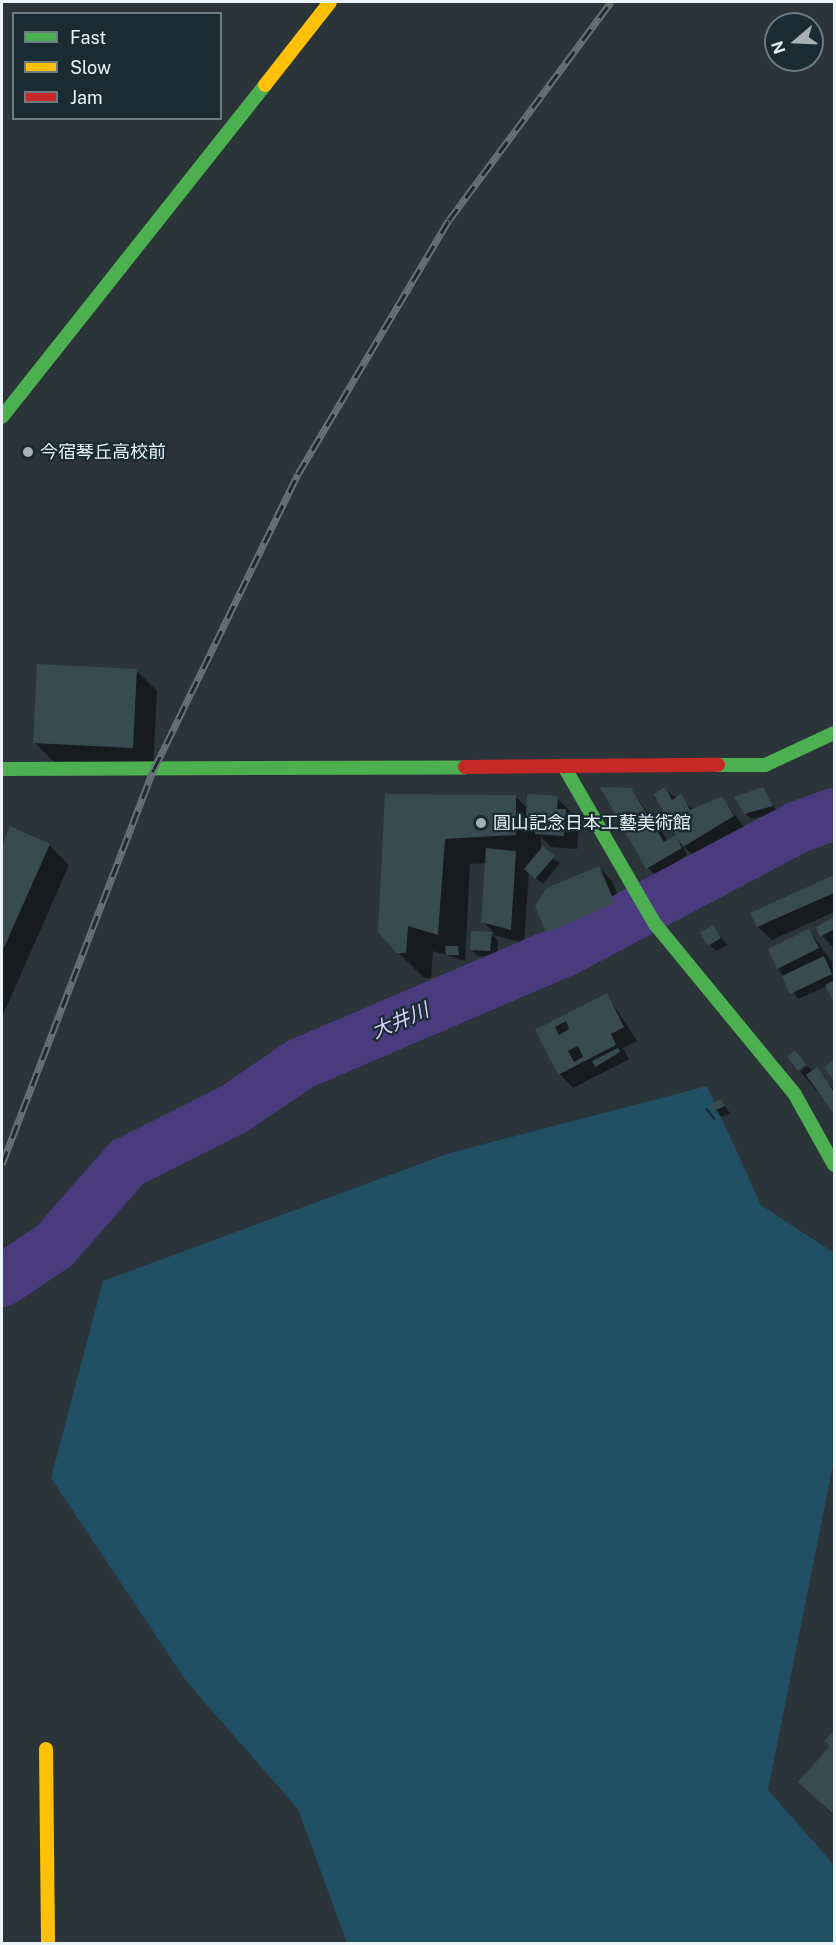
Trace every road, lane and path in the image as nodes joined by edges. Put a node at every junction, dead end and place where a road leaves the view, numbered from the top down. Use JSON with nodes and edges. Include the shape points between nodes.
{"nodes":[{"id":1,"x":330,"y":2,"type":"edge"},
{"id":2,"x":2,"y":417,"type":"edge"},
{"id":3,"x":834,"y":733,"type":"edge"},
{"id":4,"x":2,"y":769,"type":"edge"},
{"id":5,"x":566,"y":770,"type":"junction"},
{"id":6,"x":834,"y":1165,"type":"edge"},
{"id":7,"x":46,"y":1749,"type":"dead end"},
{"id":8,"x":48,"y":1944,"type":"edge"}],
"edges":[{"from":1,"to":2,"type":"street"},
{"from":3,"to":5,"type":"street","via":[[765,765]]},
{"from":4,"to":5,"type":"street"},
{"from":5,"to":6,"type":"street","via":[[655,924],[794,1093]]},
{"from":7,"to":8,"type":"street"}]}
